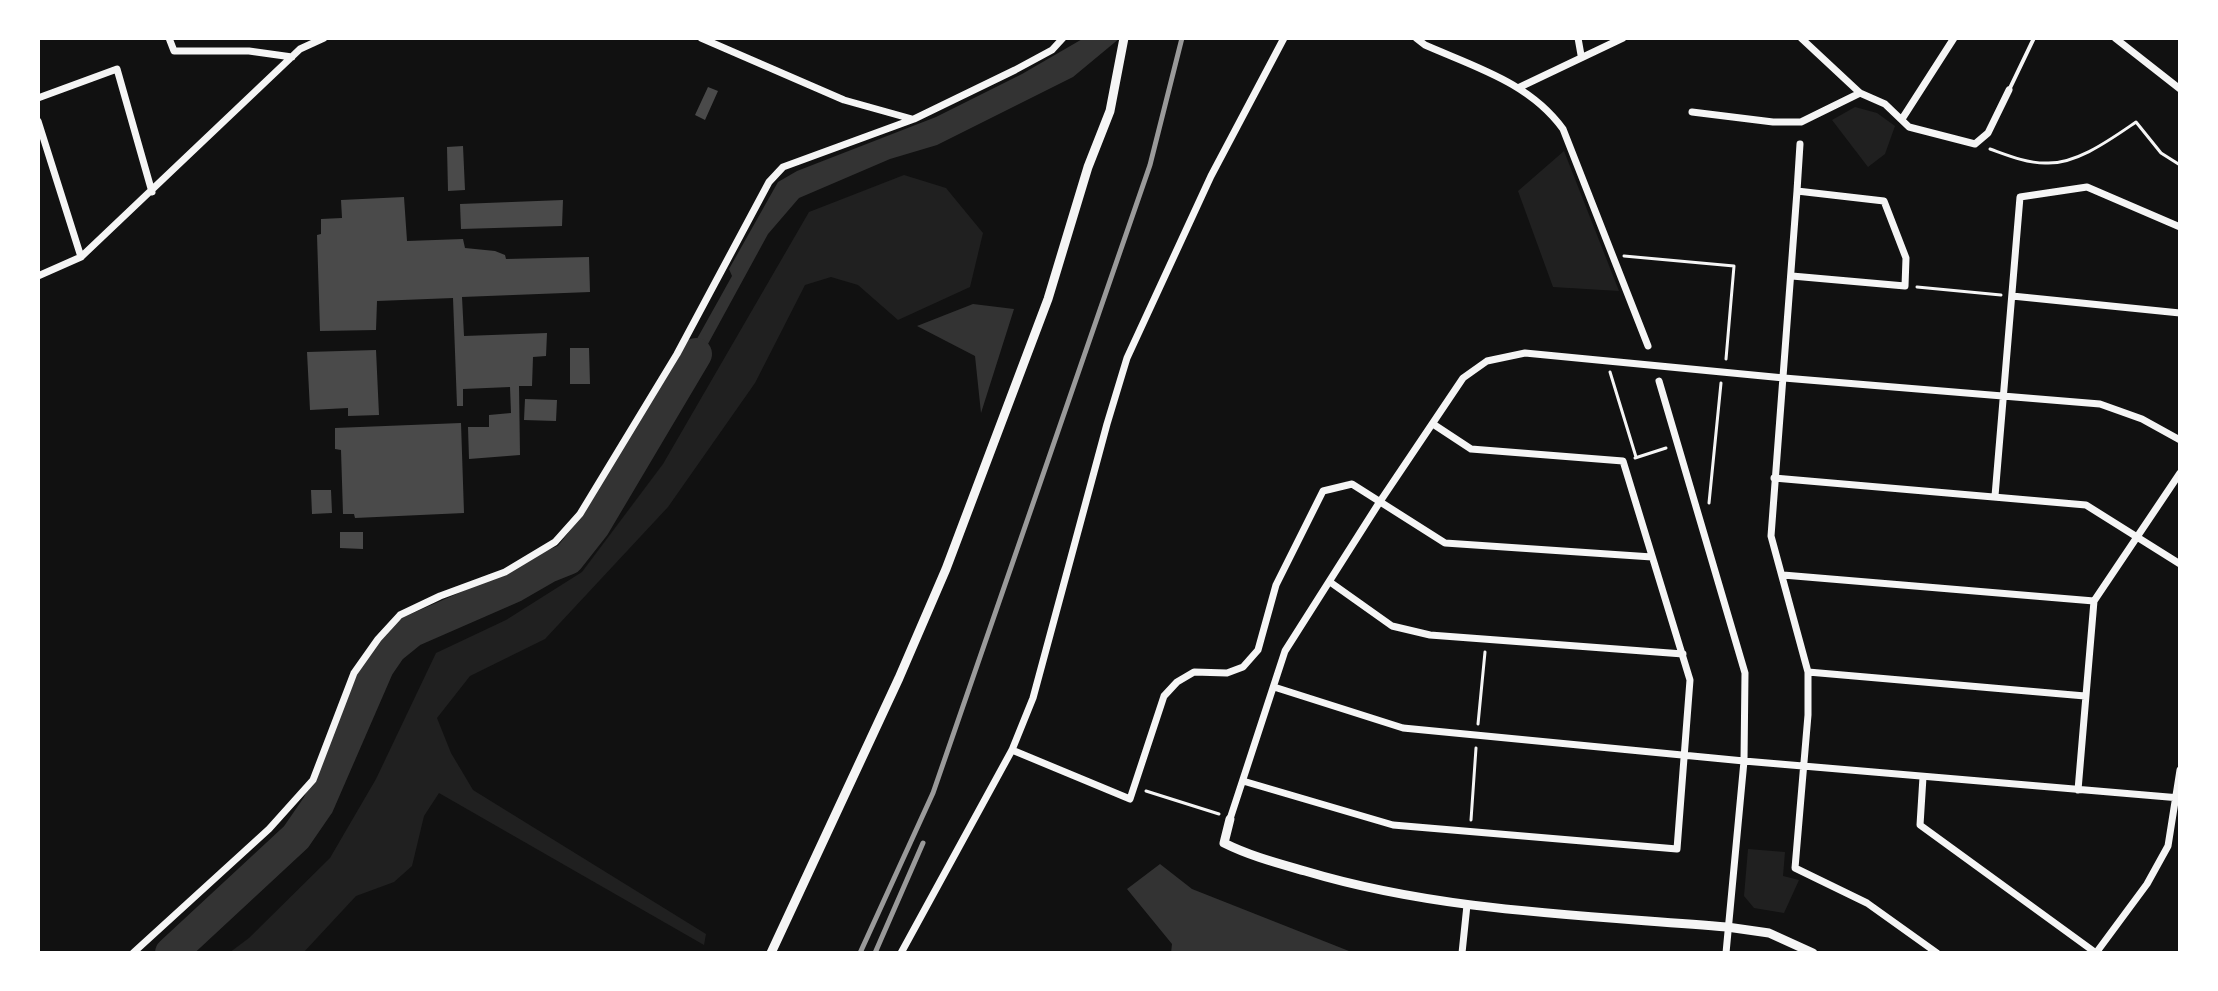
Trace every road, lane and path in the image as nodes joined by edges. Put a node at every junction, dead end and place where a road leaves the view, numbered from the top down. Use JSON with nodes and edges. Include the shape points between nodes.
{"nodes":[{"id":1,"x":169,"y":38,"type":"edge"},
{"id":2,"x":324,"y":38,"type":"edge"},
{"id":3,"x":701,"y":38,"type":"edge"},
{"id":4,"x":1063,"y":38,"type":"edge"},
{"id":5,"x":1124,"y":38,"type":"edge"},
{"id":6,"x":1284,"y":38,"type":"edge"},
{"id":7,"x":1416,"y":38,"type":"edge"},
{"id":8,"x":1578,"y":38,"type":"edge"},
{"id":9,"x":1623,"y":38,"type":"edge"},
{"id":10,"x":1801,"y":38,"type":"edge"},
{"id":11,"x":1954,"y":38,"type":"edge"},
{"id":12,"x":2034,"y":38,"type":"edge"},
{"id":13,"x":2115,"y":38,"type":"edge"},
{"id":14,"x":1581,"y":55,"type":"junction"},
{"id":15,"x":292,"y":57,"type":"junction"},
{"id":16,"x":1520,"y":87,"type":"junction"},
{"id":17,"x":2180,"y":89,"type":"edge"},
{"id":18,"x":2009,"y":90,"type":"joint"},
{"id":19,"x":1860,"y":93,"type":"junction"},
{"id":20,"x":38,"y":98,"type":"edge"},
{"id":21,"x":1692,"y":112,"type":"dead end"},
{"id":22,"x":914,"y":119,"type":"junction"},
{"id":23,"x":1902,"y":119,"type":"junction"},
{"id":24,"x":38,"y":121,"type":"edge"},
{"id":25,"x":1800,"y":144,"type":"dead end"},
{"id":26,"x":1975,"y":144,"type":"junction"},
{"id":27,"x":2180,"y":165,"type":"edge"},
{"id":28,"x":1797,"y":191,"type":"junction"},
{"id":29,"x":152,"y":192,"type":"junction"},
{"id":30,"x":2180,"y":227,"type":"edge"},
{"id":31,"x":1624,"y":256,"type":"dead end"},
{"id":32,"x":81,"y":257,"type":"junction"},
{"id":33,"x":38,"y":276,"type":"edge"},
{"id":34,"x":1792,"y":276,"type":"junction"},
{"id":35,"x":1905,"y":286,"type":"junction"},
{"id":36,"x":2012,"y":296,"type":"junction"},
{"id":37,"x":2180,"y":313,"type":"edge"},
{"id":38,"x":1648,"y":346,"type":"dead end"},
{"id":39,"x":1726,"y":360,"type":"dead end"},
{"id":40,"x":1610,"y":372,"type":"dead end"},
{"id":41,"x":1784,"y":378,"type":"junction"},
{"id":42,"x":1659,"y":381,"type":"dead end"},
{"id":43,"x":1721,"y":383,"type":"dead end"},
{"id":44,"x":2004,"y":396,"type":"junction"},
{"id":45,"x":1433,"y":424,"type":"junction"},
{"id":46,"x":2180,"y":440,"type":"edge"},
{"id":47,"x":1677,"y":445,"type":"junction"},
{"id":48,"x":2180,"y":473,"type":"edge"},
{"id":49,"x":1774,"y":478,"type":"junction"},
{"id":50,"x":1995,"y":496,"type":"junction"},
{"id":51,"x":1379,"y":503,"type":"junction"},
{"id":52,"x":1708,"y":514,"type":"dead end"},
{"id":53,"x":2137,"y":535,"type":"junction"},
{"id":54,"x":1652,"y":557,"type":"junction"},
{"id":55,"x":2180,"y":564,"type":"edge"},
{"id":56,"x":1783,"y":575,"type":"junction"},
{"id":57,"x":1330,"y":582,"type":"junction"},
{"id":58,"x":2094,"y":601,"type":"junction"},
{"id":59,"x":1486,"y":640,"type":"junction"},
{"id":60,"x":1683,"y":654,"type":"junction"},
{"id":61,"x":1808,"y":672,"type":"junction"},
{"id":62,"x":1274,"y":687,"type":"junction"},
{"id":63,"x":2085,"y":696,"type":"junction"},
{"id":64,"x":1477,"y":735,"type":"junction"},
{"id":65,"x":1012,"y":750,"type":"junction"},
{"id":66,"x":1684,"y":755,"type":"junction"},
{"id":67,"x":1744,"y":761,"type":"junction"},
{"id":68,"x":1803,"y":766,"type":"junction"},
{"id":69,"x":2180,"y":770,"type":"edge"},
{"id":70,"x":1923,"y":777,"type":"junction"},
{"id":71,"x":1243,"y":781,"type":"junction"},
{"id":72,"x":1143,"y":790,"type":"dead end"},
{"id":73,"x":2078,"y":790,"type":"junction"},
{"id":74,"x":2179,"y":798,"type":"edge"},
{"id":75,"x":1226,"y":817,"type":"junction"},
{"id":76,"x":1470,"y":832,"type":"junction"},
{"id":77,"x":1467,"y":905,"type":"junction"},
{"id":78,"x":1727,"y":927,"type":"junction"},
{"id":79,"x":133,"y":953,"type":"edge"},
{"id":80,"x":771,"y":953,"type":"edge"},
{"id":81,"x":901,"y":953,"type":"edge"},
{"id":82,"x":1462,"y":953,"type":"edge"},
{"id":83,"x":1726,"y":953,"type":"edge"},
{"id":84,"x":1813,"y":953,"type":"edge"},
{"id":85,"x":1937,"y":953,"type":"edge"}],
"edges":[{"from":1,"to":15,"type":"street","via":[[174,51]]},
{"from":2,"to":15,"type":"street"},
{"from":3,"to":22,"type":"street","via":[[844,100]]},
{"from":4,"to":22,"type":"street","via":[[1052,50]]},
{"from":5,"to":80,"type":"street","via":[[1110,111],[1048,299],[946,569]]},
{"from":6,"to":65,"type":"street","via":[[1211,176],[1127,358],[1033,698]]},
{"from":7,"to":16,"type":"street"},
{"from":8,"to":14,"type":"street"},
{"from":9,"to":14,"type":"street"},
{"from":10,"to":19,"type":"street"},
{"from":11,"to":23,"type":"street"},
{"from":12,"to":18,"type":"lane"},
{"from":13,"to":17,"type":"street"},
{"from":14,"to":16,"type":"street"},
{"from":15,"to":29,"type":"street"},
{"from":16,"to":38,"type":"street","via":[[1563,129]]},
{"from":18,"to":26,"type":"street","via":[[1988,133]]},
{"from":19,"to":21,"type":"street","via":[[1801,122]]},
{"from":19,"to":23,"type":"street"},
{"from":20,"to":29,"type":"street","via":[[117,69]]},
{"from":22,"to":79,"type":"street","via":[[783,167],[769,182],[677,354],[580,514],[555,542],[505,572],[400,615],[354,673],[313,780],[269,829]]},
{"from":23,"to":26,"type":"street","via":[[1909,127]]},
{"from":24,"to":32,"type":"street"},
{"from":25,"to":28,"type":"street"},
{"from":26,"to":27,"type":"path","via":[[2047,164],[2095,151],[2136,122],[2161,153]]},
{"from":28,"to":34,"type":"street"},
{"from":28,"to":35,"type":"street","via":[[1884,201],[1906,258]]},
{"from":29,"to":32,"type":"street"},
{"from":30,"to":36,"type":"street","via":[[2087,187],[2020,197]]},
{"from":31,"to":39,"type":"path","via":[[1734,266]]},
{"from":32,"to":33,"type":"street"},
{"from":34,"to":35,"type":"street"},
{"from":34,"to":41,"type":"street"},
{"from":35,"to":36,"type":"path"},
{"from":36,"to":37,"type":"street"},
{"from":36,"to":44,"type":"street"},
{"from":40,"to":47,"type":"path","via":[[1637,458]]},
{"from":41,"to":44,"type":"street"},
{"from":41,"to":45,"type":"street","via":[[1525,353],[1487,361],[1463,378]]},
{"from":41,"to":49,"type":"street"},
{"from":42,"to":47,"type":"street"},
{"from":43,"to":52,"type":"path"},
{"from":44,"to":46,"type":"street","via":[[2100,404]]},
{"from":44,"to":50,"type":"street"},
{"from":45,"to":51,"type":"street"},
{"from":45,"to":54,"type":"street","via":[[1471,449],[1623,461]]},
{"from":47,"to":67,"type":"street","via":[[1745,673]]},
{"from":48,"to":53,"type":"street"},
{"from":49,"to":50,"type":"street"},
{"from":49,"to":56,"type":"street","via":[[1771,536]]},
{"from":50,"to":53,"type":"street","via":[[2086,505]]},
{"from":51,"to":54,"type":"street","via":[[1445,543]]},
{"from":51,"to":57,"type":"street"},
{"from":51,"to":65,"type":"street","via":[[1352,484],[1323,491],[1276,585],[1258,650],[1243,667],[1227,673],[1194,672],[1164,696],[1130,799]]},
{"from":53,"to":55,"type":"street"},
{"from":53,"to":58,"type":"street"},
{"from":54,"to":60,"type":"street"},
{"from":56,"to":58,"type":"street"},
{"from":56,"to":61,"type":"street"},
{"from":57,"to":59,"type":"street","via":[[1392,626]]},
{"from":57,"to":62,"type":"street","via":[[1285,651]]},
{"from":58,"to":63,"type":"street"},
{"from":59,"to":60,"type":"street"},
{"from":59,"to":64,"type":"path"},
{"from":60,"to":66,"type":"street","via":[[1690,680]]},
{"from":61,"to":63,"type":"street"},
{"from":61,"to":68,"type":"street"},
{"from":62,"to":64,"type":"street","via":[[1403,728]]},
{"from":62,"to":71,"type":"street"},
{"from":63,"to":73,"type":"street"},
{"from":64,"to":66,"type":"street"},
{"from":64,"to":76,"type":"path"},
{"from":65,"to":81,"type":"street"},
{"from":66,"to":67,"type":"street"},
{"from":66,"to":76,"type":"street","via":[[1677,849]]},
{"from":67,"to":68,"type":"street"},
{"from":67,"to":78,"type":"street"},
{"from":68,"to":70,"type":"street"},
{"from":68,"to":85,"type":"street","via":[[1795,868],[1867,903]]},
{"from":69,"to":74,"type":"street"},
{"from":70,"to":73,"type":"street"},
{"from":70,"to":74,"type":"street","via":[[1920,825],[2096,953],[2168,846]]},
{"from":71,"to":75,"type":"street"},
{"from":71,"to":76,"type":"street","via":[[1393,825]]},
{"from":72,"to":75,"type":"path"},
{"from":73,"to":74,"type":"street"},
{"from":75,"to":77,"type":"street","via":[[1224,843],[1246,854],[1396,895]]},
{"from":77,"to":78,"type":"street"},
{"from":77,"to":82,"type":"street"},
{"from":78,"to":83,"type":"street"},
{"from":78,"to":84,"type":"street","via":[[1769,933]]}]}
